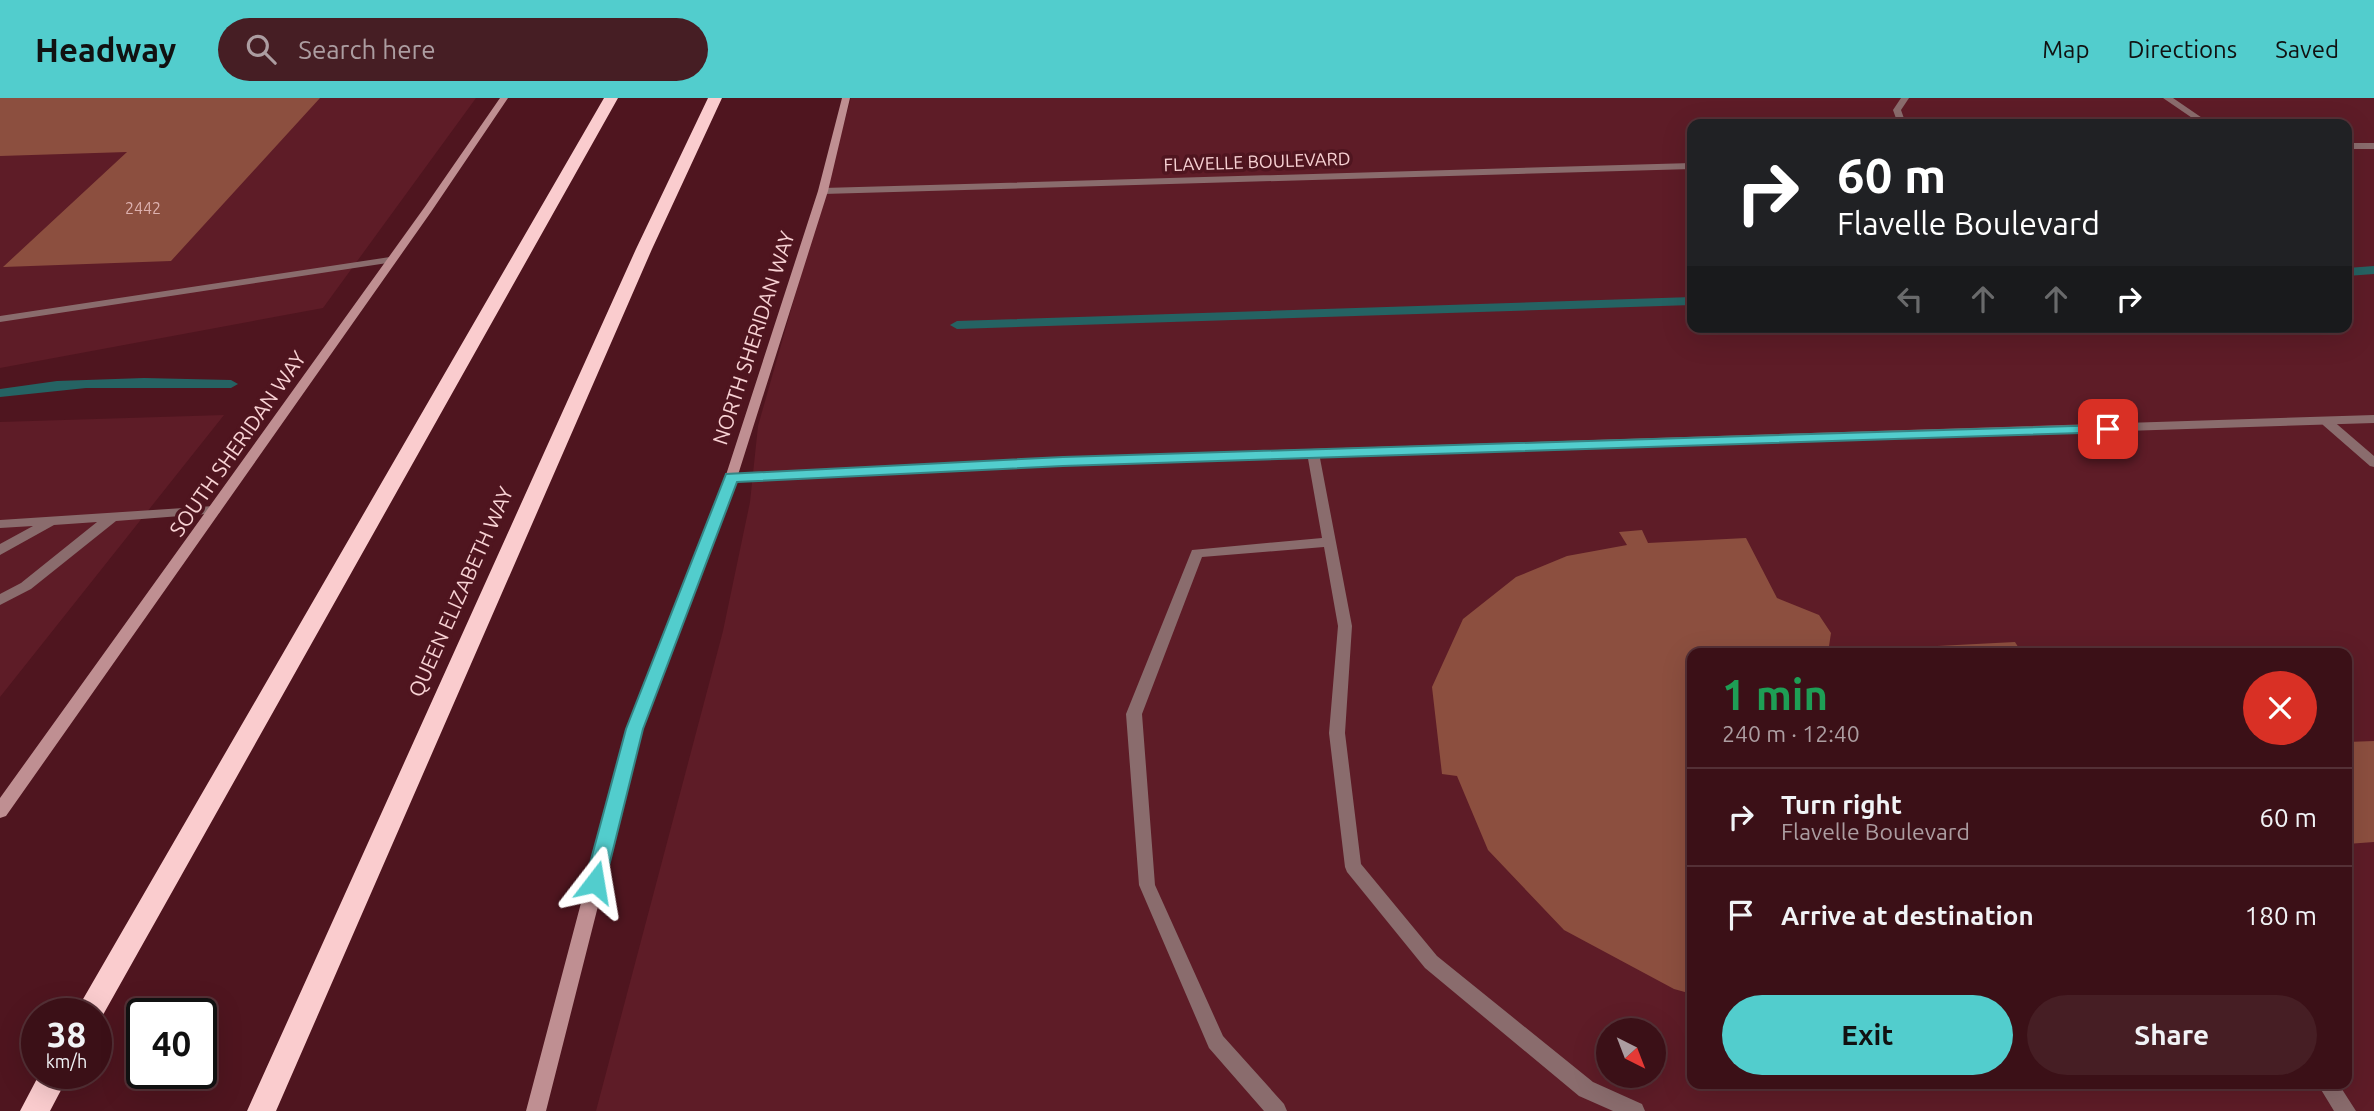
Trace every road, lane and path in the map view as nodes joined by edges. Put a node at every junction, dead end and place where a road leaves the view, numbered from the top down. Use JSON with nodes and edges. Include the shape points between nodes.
{"nodes":[{"id":1,"x":505,"y":98,"type":"edge"},
{"id":2,"x":611,"y":98,"type":"edge"},
{"id":3,"x":715,"y":98,"type":"edge"},
{"id":4,"x":846,"y":98,"type":"edge"},
{"id":5,"x":1905,"y":98,"type":"edge"},
{"id":6,"x":2167,"y":98,"type":"edge"},
{"id":7,"x":1900,"y":119,"type":"edge"},
{"id":8,"x":2199,"y":119,"type":"edge"},
{"id":9,"x":2352,"y":146,"type":"edge"},
{"id":10,"x":2374,"y":146,"type":"edge"},
{"id":11,"x":1687,"y":166,"type":"edge"},
{"id":12,"x":823,"y":191,"type":"junction"},
{"id":13,"x":390,"y":260,"type":"junction"},
{"id":14,"x":0,"y":319,"type":"edge"},
{"id":15,"x":2374,"y":419,"type":"edge"},
{"id":16,"x":2327,"y":422,"type":"junction"},
{"id":17,"x":1313,"y":453,"type":"junction"},
{"id":18,"x":2374,"y":463,"type":"edge"},
{"id":19,"x":731,"y":478,"type":"junction"},
{"id":20,"x":214,"y":510,"type":"junction"},
{"id":21,"x":112,"y":517,"type":"junction"},
{"id":22,"x":52,"y":522,"type":"junction"},
{"id":23,"x":0,"y":524,"type":"edge"},
{"id":24,"x":1329,"y":542,"type":"junction"},
{"id":25,"x":0,"y":550,"type":"edge"},
{"id":26,"x":0,"y":600,"type":"edge"},
{"id":27,"x":0,"y":811,"type":"edge"},
{"id":28,"x":98,"y":998,"type":"edge"},
{"id":29,"x":46,"y":1089,"type":"edge"},
{"id":30,"x":2330,"y":1089,"type":"edge"},
{"id":31,"x":34,"y":1111,"type":"edge"},
{"id":32,"x":261,"y":1111,"type":"edge"},
{"id":33,"x":536,"y":1111,"type":"edge"},
{"id":34,"x":1277,"y":1111,"type":"edge"},
{"id":35,"x":1635,"y":1111,"type":"edge"},
{"id":36,"x":2346,"y":1111,"type":"edge"}],
"edges":[{"from":1,"to":13,"type":"street","name":"SOUTH SHERIDAN WAY"},
{"from":2,"to":28,"type":"highway"},
{"from":3,"to":32,"type":"highway","name":"QUEEN ELIZABETH WAY","via":[[638,261]]},
{"from":4,"to":12,"type":"street","name":"NORTH SHERIDAN WAY"},
{"from":5,"to":7,"type":"street","via":[[1897,110]]},
{"from":6,"to":8,"type":"street"},
{"from":9,"to":10,"type":"street"},
{"from":11,"to":12,"type":"street","name":"FLAVELLE BOULEVARD"},
{"from":12,"to":19,"type":"street","name":"NORTH SHERIDAN WAY"},
{"from":13,"to":14,"type":"street"},
{"from":13,"to":20,"type":"street","name":"SOUTH SHERIDAN WAY"},
{"from":15,"to":16,"type":"street"},
{"from":16,"to":17,"type":"street"},
{"from":16,"to":18,"type":"street"},
{"from":17,"to":19,"type":"street"},
{"from":17,"to":24,"type":"street"},
{"from":19,"to":33,"type":"street","name":"NORTH SHERIDAN WAY","via":[[635,729]]},
{"from":20,"to":21,"type":"street"},
{"from":20,"to":27,"type":"street","name":"SOUTH SHERIDAN WAY"},
{"from":21,"to":22,"type":"street"},
{"from":21,"to":26,"type":"street","via":[[26,586]]},
{"from":22,"to":23,"type":"street"},
{"from":22,"to":25,"type":"street"},
{"from":24,"to":34,"type":"street","via":[[1197,553],[1134,714],[1147,885],[1216,1042]]},
{"from":24,"to":35,"type":"street","via":[[1345,626],[1337,733],[1353,866],[1431,962],[1586,1089]]},
{"from":29,"to":31,"type":"highway"},
{"from":30,"to":36,"type":"street"}]}
